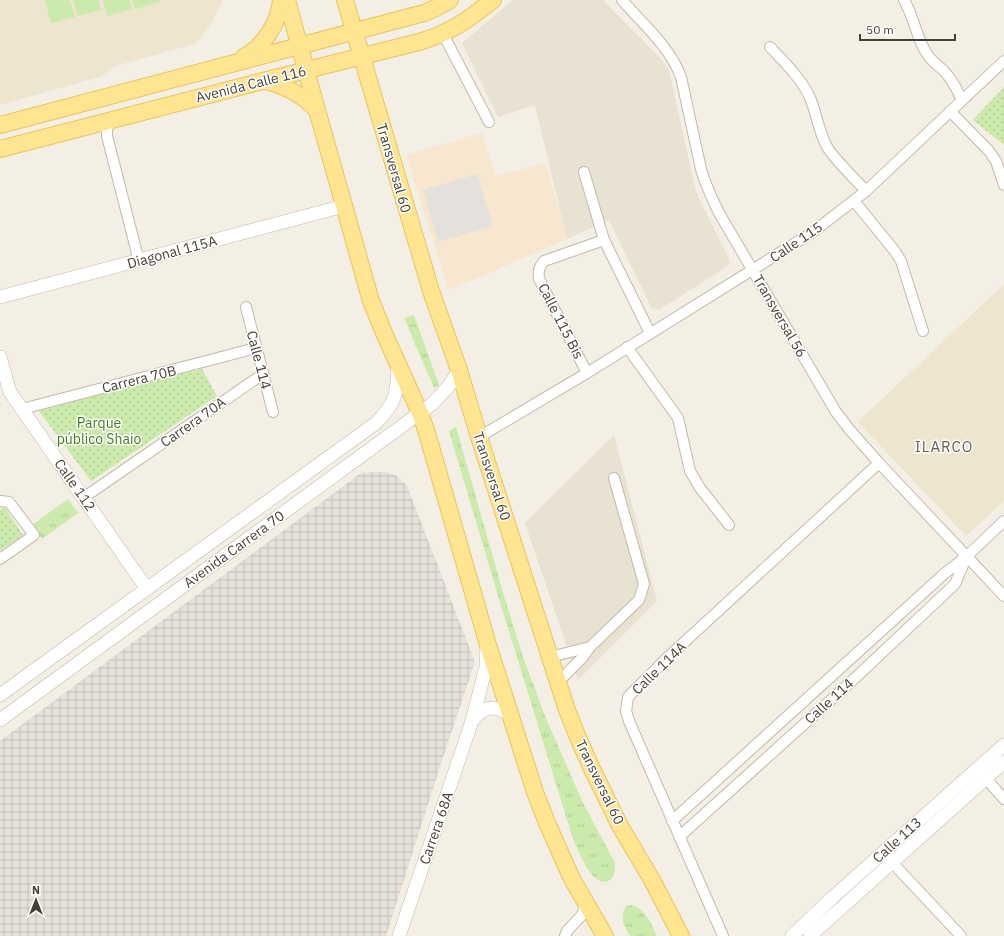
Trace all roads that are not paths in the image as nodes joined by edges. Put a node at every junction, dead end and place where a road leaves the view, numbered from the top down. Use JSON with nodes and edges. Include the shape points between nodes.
{"nodes":[{"id":1,"x":281,"y":0,"type":"edge"},
{"id":2,"x":287,"y":0,"type":"edge"},
{"id":3,"x":345,"y":0,"type":"edge"},
{"id":4,"x":450,"y":0,"type":"edge"},
{"id":5,"x":492,"y":0,"type":"edge"},
{"id":6,"x":622,"y":0,"type":"edge"},
{"id":7,"x":904,"y":0,"type":"edge"},
{"id":8,"x":354,"y":31,"type":"junction"},
{"id":9,"x":443,"y":34,"type":"junction"},
{"id":10,"x":299,"y":46,"type":"junction"},
{"id":11,"x":770,"y":47,"type":"dead end"},
{"id":12,"x":361,"y":57,"type":"junction"},
{"id":13,"x":1004,"y":61,"type":"edge"},
{"id":14,"x":234,"y":62,"type":"junction"},
{"id":15,"x":306,"y":70,"type":"junction"},
{"id":16,"x":262,"y":81,"type":"junction"},
{"id":17,"x":962,"y":100,"type":"junction"},
{"id":18,"x":317,"y":110,"type":"junction"},
{"id":19,"x":950,"y":111,"type":"junction"},
{"id":20,"x":110,"y":120,"type":"junction"},
{"id":21,"x":489,"y":122,"type":"dead end"},
{"id":22,"x":0,"y":125,"type":"edge"},
{"id":23,"x":0,"y":148,"type":"edge"},
{"id":24,"x":584,"y":172,"type":"dead end"},
{"id":25,"x":1004,"y":185,"type":"edge"},
{"id":26,"x":866,"y":190,"type":"junction"},
{"id":27,"x":854,"y":201,"type":"junction"},
{"id":28,"x":344,"y":206,"type":"junction"},
{"id":29,"x":604,"y":240,"type":"junction"},
{"id":30,"x":138,"y":260,"type":"junction"},
{"id":31,"x":753,"y":270,"type":"junction"},
{"id":32,"x":0,"y":297,"type":"edge"},
{"id":33,"x":246,"y":307,"type":"dead end"},
{"id":34,"x":923,"y":331,"type":"dead end"},
{"id":35,"x":650,"y":333,"type":"junction"},
{"id":36,"x":256,"y":348,"type":"junction"},
{"id":37,"x":627,"y":348,"type":"junction"},
{"id":38,"x":0,"y":357,"type":"edge"},
{"id":39,"x":398,"y":364,"type":"junction"},
{"id":40,"x":459,"y":370,"type":"junction"},
{"id":41,"x":588,"y":373,"type":"junction"},
{"id":42,"x":262,"y":374,"type":"junction"},
{"id":43,"x":2,"y":380,"type":"edge"},
{"id":44,"x":22,"y":409,"type":"junction"},
{"id":45,"x":274,"y":412,"type":"dead end"},
{"id":46,"x":420,"y":413,"type":"junction"},
{"id":47,"x":479,"y":437,"type":"junction"},
{"id":48,"x":879,"y":463,"type":"junction"},
{"id":49,"x":614,"y":478,"type":"dead end"},
{"id":50,"x":84,"y":498,"type":"junction"},
{"id":51,"x":5,"y":502,"type":"edge"},
{"id":52,"x":1004,"y":521,"type":"edge"},
{"id":53,"x":729,"y":525,"type":"dead end"},
{"id":54,"x":211,"y":542,"type":"junction"},
{"id":55,"x":967,"y":556,"type":"junction"},
{"id":56,"x":222,"y":557,"type":"junction"},
{"id":57,"x":0,"y":559,"type":"edge"},
{"id":58,"x":142,"y":593,"type":"junction"},
{"id":59,"x":1004,"y":596,"type":"edge"},
{"id":60,"x":147,"y":612,"type":"junction"},
{"id":61,"x":488,"y":644,"type":"junction"},
{"id":62,"x":590,"y":647,"type":"junction"},
{"id":63,"x":550,"y":657,"type":"junction"},
{"id":64,"x":558,"y":682,"type":"junction"},
{"id":65,"x":0,"y":695,"type":"edge"},
{"id":66,"x":510,"y":715,"type":"junction"},
{"id":67,"x":0,"y":720,"type":"edge"},
{"id":68,"x":472,"y":721,"type":"junction"},
{"id":69,"x":1004,"y":745,"type":"edge"},
{"id":70,"x":1004,"y":762,"type":"edge"},
{"id":71,"x":982,"y":773,"type":"junction"},
{"id":72,"x":1004,"y":799,"type":"edge"},
{"id":73,"x":672,"y":821,"type":"junction"},
{"id":74,"x":679,"y":837,"type":"junction"},
{"id":75,"x":887,"y":857,"type":"junction"},
{"id":76,"x":585,"y":904,"type":"junction"},
{"id":77,"x":679,"y":930,"type":"edge"},
{"id":78,"x":566,"y":934,"type":"edge"},
{"id":79,"x":399,"y":936,"type":"edge"},
{"id":80,"x":557,"y":936,"type":"edge"},
{"id":81,"x":605,"y":936,"type":"edge"},
{"id":82,"x":687,"y":936,"type":"edge"},
{"id":83,"x":723,"y":936,"type":"edge"},
{"id":84,"x":792,"y":936,"type":"edge"},
{"id":85,"x":810,"y":936,"type":"edge"},
{"id":86,"x":961,"y":936,"type":"edge"}],
"edges":[{"from":1,"to":14,"type":"main road","via":[[278,16],[262,42],[249,54]]},
{"from":2,"to":10,"type":"main road"},
{"from":3,"to":8,"type":"main road","name":"Transversal 60"},
{"from":4,"to":8,"type":"main road","name":"Avenida Calle 116","via":[[424,13]]},
{"from":5,"to":9,"type":"main road","name":"Avenida Calle 116","via":[[468,20]]},
{"from":6,"to":31,"type":"street","name":"Transversal 56","via":[[669,52],[676,64],[705,183],[719,213]]},
{"from":7,"to":17,"type":"street","via":[[928,56],[950,78]]},
{"from":8,"to":10,"type":"main road","name":"Avenida Calle 116"},
{"from":8,"to":12,"type":"main road","name":"Transversal 60"},
{"from":9,"to":12,"type":"main road","name":"Avenida Calle 116"},
{"from":9,"to":21,"type":"street"},
{"from":10,"to":14,"type":"main road","name":"Avenida Calle 116"},
{"from":10,"to":15,"type":"main road"},
{"from":11,"to":26,"type":"street","via":[[792,71],[811,100],[828,149]]},
{"from":12,"to":15,"type":"main road","name":"Avenida Calle 116"},
{"from":12,"to":40,"type":"main road","name":"Transversal 60","via":[[431,291]]},
{"from":13,"to":17,"type":"street","name":"Calle 115"},
{"from":14,"to":22,"type":"main road","name":"Avenida Calle 116"},
{"from":15,"to":16,"type":"main road","name":"Avenida Calle 116"},
{"from":15,"to":18,"type":"main road"},
{"from":16,"to":18,"type":"main road","via":[[295,92]]},
{"from":16,"to":20,"type":"main road","name":"Avenida Calle 116"},
{"from":17,"to":19,"type":"street","name":"Calle 115"},
{"from":18,"to":28,"type":"main road"},
{"from":19,"to":25,"type":"street","via":[[989,151],[996,161]]},
{"from":19,"to":26,"type":"street","name":"Calle 115"},
{"from":20,"to":23,"type":"main road","name":"Avenida Calle 116"},
{"from":20,"to":30,"type":"street","via":[[107,136]]},
{"from":24,"to":29,"type":"street"},
{"from":26,"to":27,"type":"street","name":"Calle 115"},
{"from":27,"to":31,"type":"street","name":"Calle 115","via":[[814,232]]},
{"from":27,"to":34,"type":"street","via":[[901,261]]},
{"from":28,"to":30,"type":"street","name":"Diagonal 115A"},
{"from":28,"to":39,"type":"main road","via":[[371,301]]},
{"from":29,"to":35,"type":"street"},
{"from":29,"to":41,"type":"street","name":"Calle 115 Bis","via":[[544,261],[538,274]]},
{"from":30,"to":32,"type":"street","name":"Diagonal 115A"},
{"from":31,"to":35,"type":"street","name":"Calle 115"},
{"from":31,"to":48,"type":"street","name":"Transversal 56","via":[[836,412]]},
{"from":33,"to":36,"type":"street","name":"Calle 114"},
{"from":35,"to":37,"type":"street","name":"Calle 115"},
{"from":36,"to":42,"type":"street","name":"Calle 114"},
{"from":36,"to":44,"type":"street","name":"Carrera 70B"},
{"from":37,"to":41,"type":"street","name":"Calle 115"},
{"from":37,"to":53,"type":"street","via":[[678,418],[690,471]]},
{"from":38,"to":43,"type":"street","name":"Calle 112"},
{"from":39,"to":46,"type":"main road"},
{"from":39,"to":54,"type":"street","name":"Avenida Carrera 70","via":[[394,399],[376,423]]},
{"from":40,"to":46,"type":"street","name":"Avenida Carrera 70","via":[[442,395]]},
{"from":40,"to":47,"type":"main road","name":"Transversal 60"},
{"from":41,"to":47,"type":"street","name":"Calle 115"},
{"from":42,"to":45,"type":"street","name":"Calle 114"},
{"from":42,"to":50,"type":"street","name":"Carrera 70A"},
{"from":43,"to":44,"type":"street","name":"Calle 112"},
{"from":44,"to":50,"type":"street","name":"Calle 112"},
{"from":46,"to":56,"type":"street","name":"Avenida Carrera 70"},
{"from":46,"to":61,"type":"main road"},
{"from":47,"to":63,"type":"main road","name":"Transversal 60"},
{"from":48,"to":55,"type":"street","name":"Transversal 56"},
{"from":48,"to":73,"type":"street","name":"Calle 114A","via":[[628,697],[626,711],[629,721]]},
{"from":49,"to":62,"type":"street","via":[[644,584],[639,600]]},
{"from":50,"to":58,"type":"street","name":"Calle 112"},
{"from":51,"to":57,"type":"street","via":[[34,535]]},
{"from":52,"to":55,"type":"street","name":"Calle 114"},
{"from":54,"to":56,"type":"street"},
{"from":54,"to":58,"type":"street","name":"Avenida Carrera 70"},
{"from":55,"to":59,"type":"street","name":"Transversal 56"},
{"from":55,"to":73,"type":"street","name":"Calle 114"},
{"from":55,"to":74,"type":"street","name":"Calle 114","via":[[955,584]]},
{"from":56,"to":60,"type":"street","name":"Avenida Carrera 70"},
{"from":58,"to":60,"type":"street","name":"Calle 112"},
{"from":58,"to":65,"type":"street","name":"Avenida Carrera 70"},
{"from":60,"to":67,"type":"street","name":"Avenida Carrera 70"},
{"from":61,"to":66,"type":"main road"},
{"from":61,"to":68,"type":"street","name":"Carrera 68A","via":[[486,667]]},
{"from":62,"to":63,"type":"street"},
{"from":62,"to":64,"type":"street"},
{"from":63,"to":64,"type":"main road","name":"Transversal 60"},
{"from":64,"to":77,"type":"main road","name":"Transversal 60","via":[[592,769],[620,826]]},
{"from":66,"to":68,"type":"street","name":"Carrera 68A","via":[[498,708],[486,708]]},
{"from":66,"to":76,"type":"main road","via":[[546,823]]},
{"from":68,"to":79,"type":"street","name":"Carrera 68A"},
{"from":69,"to":71,"type":"street","name":"Calle 113"},
{"from":70,"to":71,"type":"street","name":"Calle 113"},
{"from":71,"to":72,"type":"street"},
{"from":71,"to":75,"type":"street","name":"Calle 113"},
{"from":73,"to":74,"type":"street","name":"Calle 114A"},
{"from":74,"to":83,"type":"street","name":"Calle 114A"},
{"from":75,"to":84,"type":"street","name":"Calle 113","via":[[832,898]]},
{"from":75,"to":85,"type":"street","name":"Calle 113"},
{"from":75,"to":86,"type":"street"},
{"from":76,"to":78,"type":"street","via":[[582,915]]},
{"from":76,"to":81,"type":"main road"},
{"from":77,"to":82,"type":"main road","name":"Transversal 60"},
{"from":78,"to":80,"type":"street"}]}
